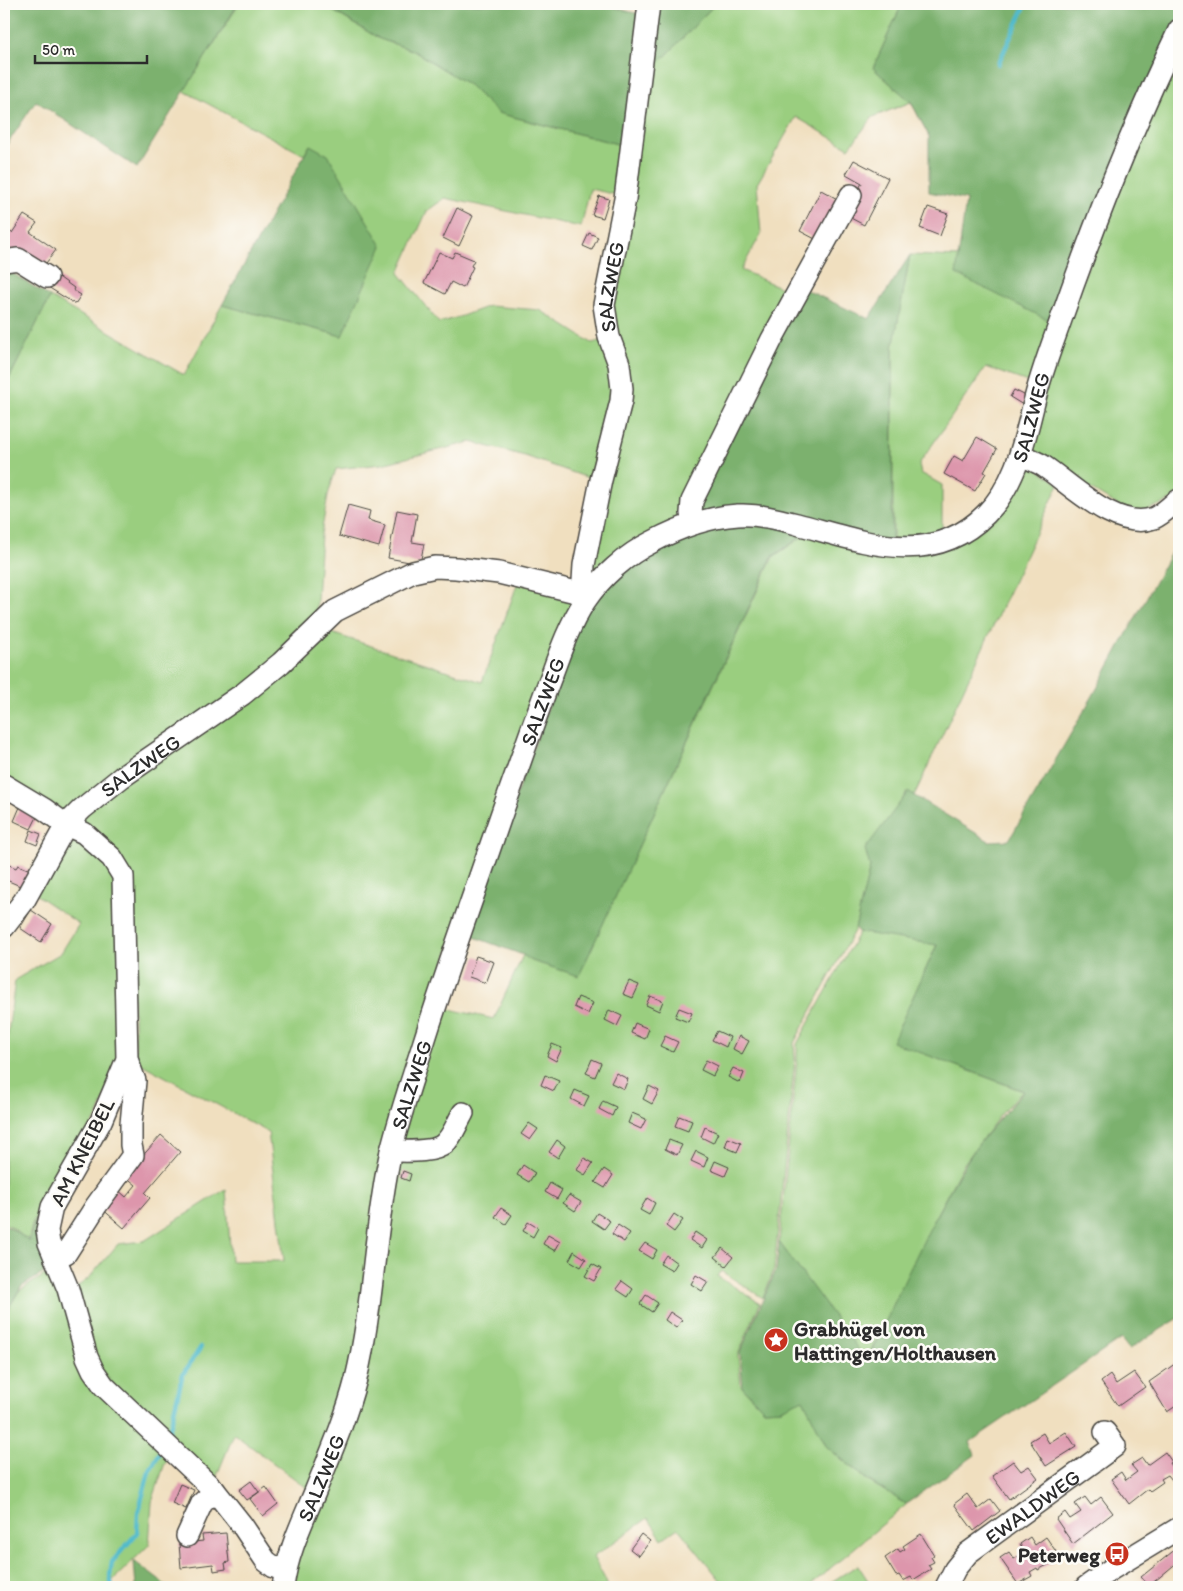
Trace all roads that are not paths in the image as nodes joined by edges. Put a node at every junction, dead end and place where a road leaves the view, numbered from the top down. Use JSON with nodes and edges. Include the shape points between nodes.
{"nodes":[{"id":1,"x":649,"y":4,"type":"edge"},
{"id":2,"x":1179,"y":30,"type":"edge"},
{"id":3,"x":851,"y":195,"type":"dead end"},
{"id":4,"x":4,"y":261,"type":"edge"},
{"id":5,"x":47,"y":277,"type":"dead end"},
{"id":6,"x":1021,"y":455,"type":"junction"},
{"id":7,"x":1179,"y":500,"type":"edge"},
{"id":8,"x":693,"y":524,"type":"junction"},
{"id":9,"x":588,"y":595,"type":"junction"},
{"id":10,"x":4,"y":784,"type":"edge"},
{"id":11,"x":66,"y":825,"type":"junction"},
{"id":12,"x":4,"y":928,"type":"edge"},
{"id":13,"x":127,"y":1059,"type":"junction"},
{"id":14,"x":463,"y":1113,"type":"dead end"},
{"id":15,"x":391,"y":1151,"type":"junction"},
{"id":16,"x":55,"y":1258,"type":"junction"},
{"id":17,"x":1105,"y":1432,"type":"dead end"},
{"id":18,"x":215,"y":1491,"type":"junction"},
{"id":19,"x":1179,"y":1528,"type":"edge"},
{"id":20,"x":187,"y":1536,"type":"dead end"},
{"id":21,"x":284,"y":1579,"type":"edge"},
{"id":22,"x":946,"y":1587,"type":"edge"},
{"id":23,"x":1086,"y":1587,"type":"edge"}],
"edges":[{"from":1,"to":9,"type":"street","name":"SALZWEG","via":[[625,199],[604,306],[622,389],[584,566],[583,581]]},
{"from":2,"to":6,"type":"street","name":"SALZWEG","via":[[1124,151],[1080,268],[1038,389]]},
{"from":3,"to":8,"type":"street","via":[[772,339],[692,501]]},
{"from":4,"to":5,"type":"street","via":[[18,259]]},
{"from":6,"to":7,"type":"street","via":[[1041,465],[1087,501],[1120,516],[1136,520],[1154,518]]},
{"from":6,"to":8,"type":"street","name":"SALZWEG","via":[[999,498],[985,515],[955,537],[926,547],[865,542],[762,516],[737,515]]},
{"from":8,"to":9,"type":"street","name":"SALZWEG","via":[[633,553]]},
{"from":9,"to":11,"type":"street","name":"SALZWEG","via":[[499,573],[434,567],[413,572],[335,611],[243,694],[122,777]]},
{"from":9,"to":15,"type":"street","name":"SALZWEG","via":[[568,632],[543,697],[436,1003]]},
{"from":10,"to":11,"type":"street","name":"AM KNEIBEL"},
{"from":11,"to":12,"type":"street","via":[[24,901]]},
{"from":11,"to":13,"type":"street","name":"AM KNEIBEL","via":[[84,833],[112,858],[123,876]]},
{"from":13,"to":16,"type":"street","name":"AM KNEIBEL","via":[[101,1121],[52,1207],[47,1230]]},
{"from":13,"to":16,"type":"street","via":[[135,1081],[131,1124],[133,1155],[66,1253]]},
{"from":14,"to":15,"type":"street","via":[[443,1145],[421,1151]]},
{"from":15,"to":21,"type":"street","name":"SALZWEG","via":[[378,1217],[364,1338],[355,1382]]},
{"from":16,"to":18,"type":"street","name":"AM KNEIBEL","via":[[68,1289],[87,1356],[98,1379]]},
{"from":17,"to":22,"type":"street","name":"EWALDWEG","via":[[1115,1446],[968,1553]]},
{"from":18,"to":20,"type":"street","via":[[202,1503]]},
{"from":18,"to":21,"type":"street","name":"AM KNEIBEL","via":[[266,1561]]},
{"from":19,"to":23,"type":"street"}]}
